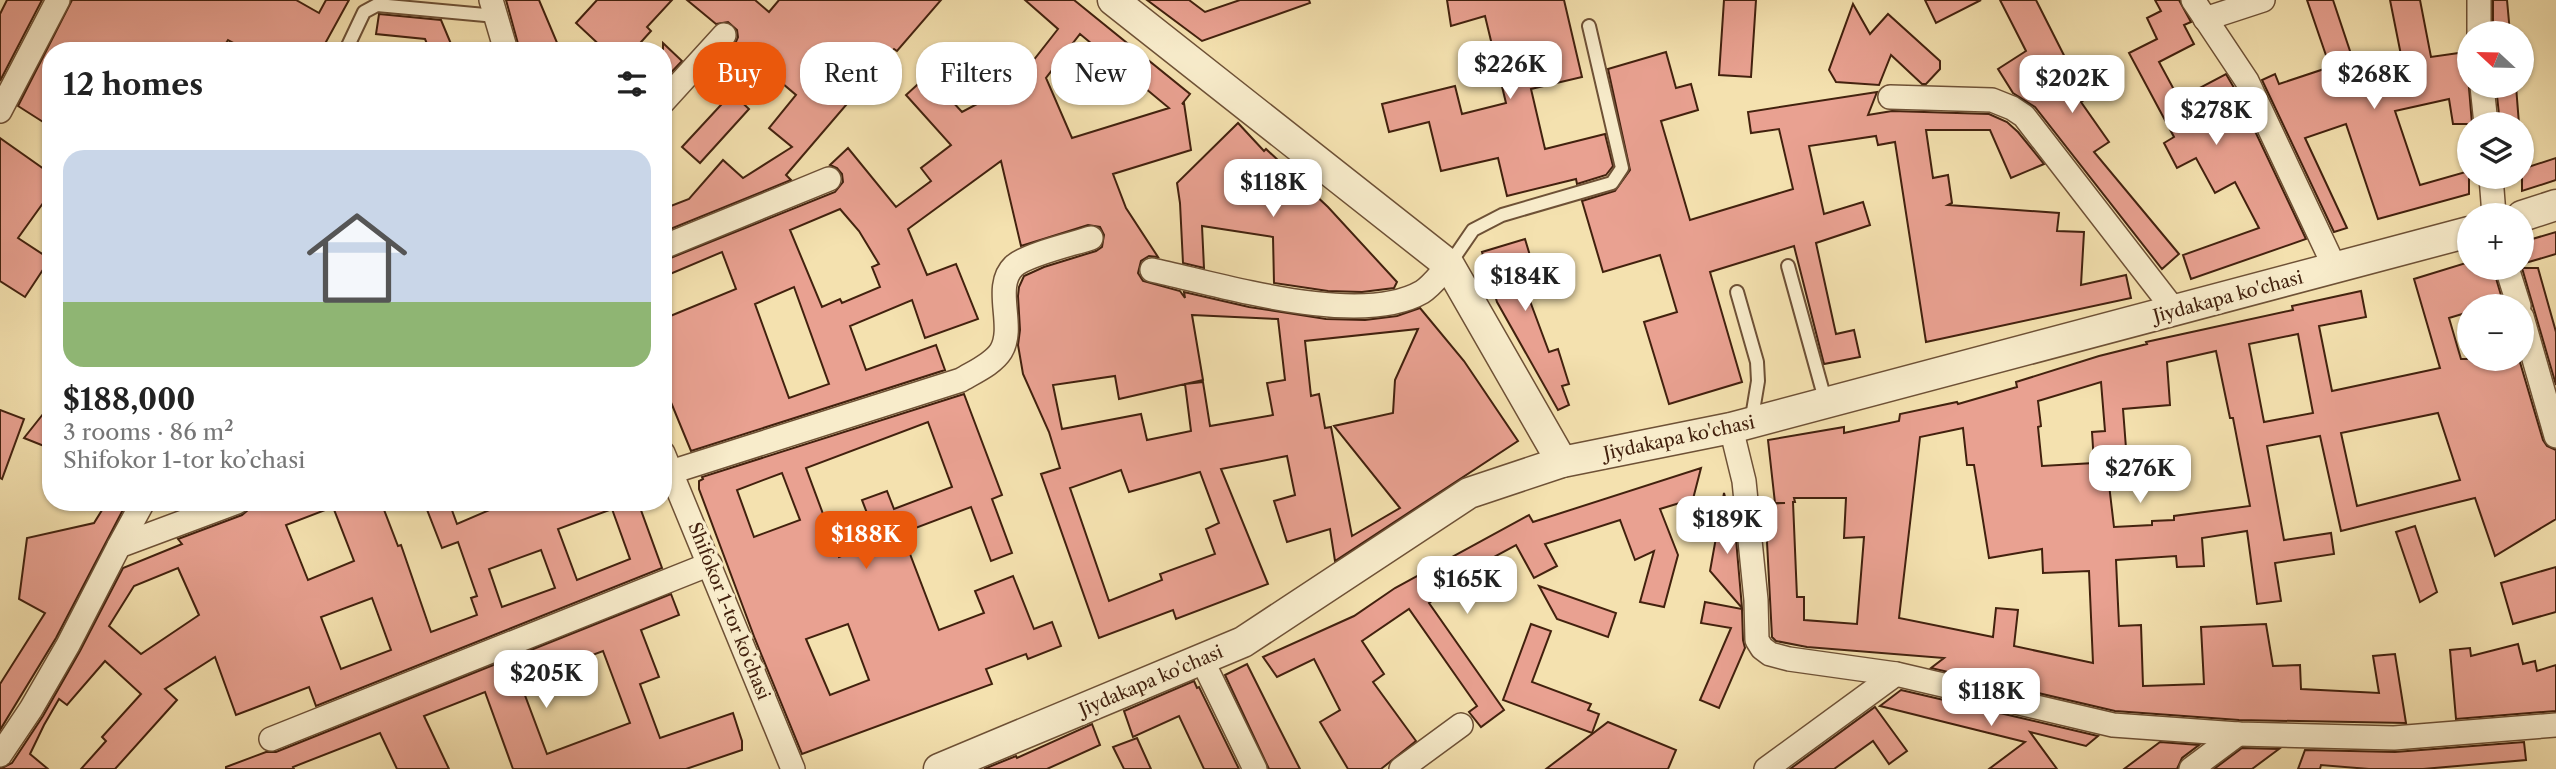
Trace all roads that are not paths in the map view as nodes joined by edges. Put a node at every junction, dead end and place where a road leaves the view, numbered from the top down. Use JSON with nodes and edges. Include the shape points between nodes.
{"nodes":[{"id":1,"x":58,"y":0,"type":"edge"},
{"id":2,"x":1113,"y":0,"type":"edge"},
{"id":3,"x":2263,"y":0,"type":"edge"},
{"id":4,"x":2479,"y":0,"type":"edge"},
{"id":5,"x":494,"y":8,"type":"edge"},
{"id":6,"x":2199,"y":9,"type":"edge"},
{"id":7,"x":2479,"y":21,"type":"edge"},
{"id":8,"x":1590,"y":26,"type":"dead end"},
{"id":9,"x":724,"y":35,"type":"dead end"},
{"id":10,"x":350,"y":42,"type":"edge"},
{"id":11,"x":503,"y":42,"type":"edge"},
{"id":12,"x":672,"y":92,"type":"edge"},
{"id":13,"x":1890,"y":97,"type":"dead end"},
{"id":14,"x":0,"y":111,"type":"edge"},
{"id":15,"x":829,"y":179,"type":"dead end"},
{"id":16,"x":2556,"y":205,"type":"edge"},
{"id":17,"x":2534,"y":212,"type":"edge"},
{"id":18,"x":2457,"y":235,"type":"edge"},
{"id":19,"x":1091,"y":238,"type":"dead end"},
{"id":20,"x":672,"y":243,"type":"edge"},
{"id":21,"x":1449,"y":265,"type":"junction"},
{"id":22,"x":1788,"y":267,"type":"dead end"},
{"id":23,"x":2335,"y":268,"type":"junction"},
{"id":24,"x":1152,"y":270,"type":"dead end"},
{"id":25,"x":1737,"y":292,"type":"dead end"},
{"id":26,"x":2175,"y":311,"type":"junction"},
{"id":27,"x":2534,"y":359,"type":"edge"},
{"id":28,"x":1826,"y":404,"type":"junction"},
{"id":29,"x":1741,"y":426,"type":"junction"},
{"id":30,"x":2556,"y":436,"type":"edge"},
{"id":31,"x":672,"y":461,"type":"edge"},
{"id":32,"x":1562,"y":462,"type":"junction"},
{"id":33,"x":672,"y":474,"type":"edge"},
{"id":34,"x":139,"y":511,"type":"edge"},
{"id":35,"x":213,"y":511,"type":"edge"},
{"id":36,"x":119,"y":546,"type":"junction"},
{"id":37,"x":710,"y":564,"type":"junction"},
{"id":38,"x":1202,"y":660,"type":"junction"},
{"id":39,"x":1896,"y":674,"type":"junction"},
{"id":40,"x":2556,"y":725,"type":"edge"},
{"id":41,"x":1461,"y":726,"type":"dead end"},
{"id":42,"x":2238,"y":734,"type":"junction"},
{"id":43,"x":271,"y":738,"type":"dead end"},
{"id":44,"x":0,"y":755,"type":"edge"},
{"id":45,"x":793,"y":769,"type":"edge"},
{"id":46,"x":939,"y":769,"type":"edge"},
{"id":47,"x":1255,"y":769,"type":"edge"},
{"id":48,"x":1401,"y":769,"type":"edge"},
{"id":49,"x":1766,"y":769,"type":"edge"},
{"id":50,"x":2191,"y":769,"type":"edge"}],
"edges":[{"from":1,"to":14,"type":"street"},
{"from":2,"to":21,"type":"street"},
{"from":3,"to":6,"type":"street"},
{"from":4,"to":7,"type":"street"},
{"from":5,"to":10,"type":"lane","via":[[377,5],[364,12]]},
{"from":5,"to":11,"type":"street"},
{"from":6,"to":23,"type":"street","via":[[2247,81]]},
{"from":8,"to":21,"type":"lane","via":[[1622,168],[1612,183],[1502,215],[1473,230]]},
{"from":9,"to":12,"type":"street"},
{"from":13,"to":26,"type":"street","via":[[1992,100],[2024,116]]},
{"from":15,"to":20,"type":"street"},
{"from":16,"to":17,"type":"street"},
{"from":18,"to":23,"type":"street","name":"Jiydakapa ko'chasi"},
{"from":19,"to":31,"type":"street","via":[[1012,268],[1006,280],[1006,333],[1001,350],[961,380]]},
{"from":21,"to":24,"type":"street","via":[[1423,291],[1385,305],[1337,307]]},
{"from":21,"to":32,"type":"street"},
{"from":22,"to":28,"type":"lane"},
{"from":23,"to":26,"type":"street","name":"Jiydakapa ko'chasi"},
{"from":25,"to":29,"type":"lane","via":[[1758,381]]},
{"from":26,"to":28,"type":"street","name":"Jiydakapa ko'chasi"},
{"from":27,"to":30,"type":"street"},
{"from":28,"to":29,"type":"street","name":"Jiydakapa ko'chasi"},
{"from":29,"to":32,"type":"street","name":"Jiydakapa ko'chasi"},
{"from":29,"to":39,"type":"street","via":[[1757,640],[1770,654],[1789,659]]},
{"from":32,"to":38,"type":"street","name":"Jiydakapa ko'chasi","via":[[1469,493],[1243,642]]},
{"from":33,"to":37,"type":"street","name":"Shifokor 1-tor koʼchasi"},
{"from":34,"to":36,"type":"street"},
{"from":35,"to":36,"type":"street"},
{"from":36,"to":44,"type":"street","via":[[68,645]]},
{"from":37,"to":43,"type":"street"},
{"from":37,"to":45,"type":"street","name":"Shifokor 1-tor koʼchasi"},
{"from":38,"to":46,"type":"street","name":"Jiydakapa ko'chasi"},
{"from":38,"to":47,"type":"street"},
{"from":39,"to":42,"type":"street","via":[[2113,725]]},
{"from":39,"to":49,"type":"street"},
{"from":40,"to":42,"type":"street","via":[[2394,738]]},
{"from":41,"to":48,"type":"street"},
{"from":42,"to":50,"type":"street"}]}
